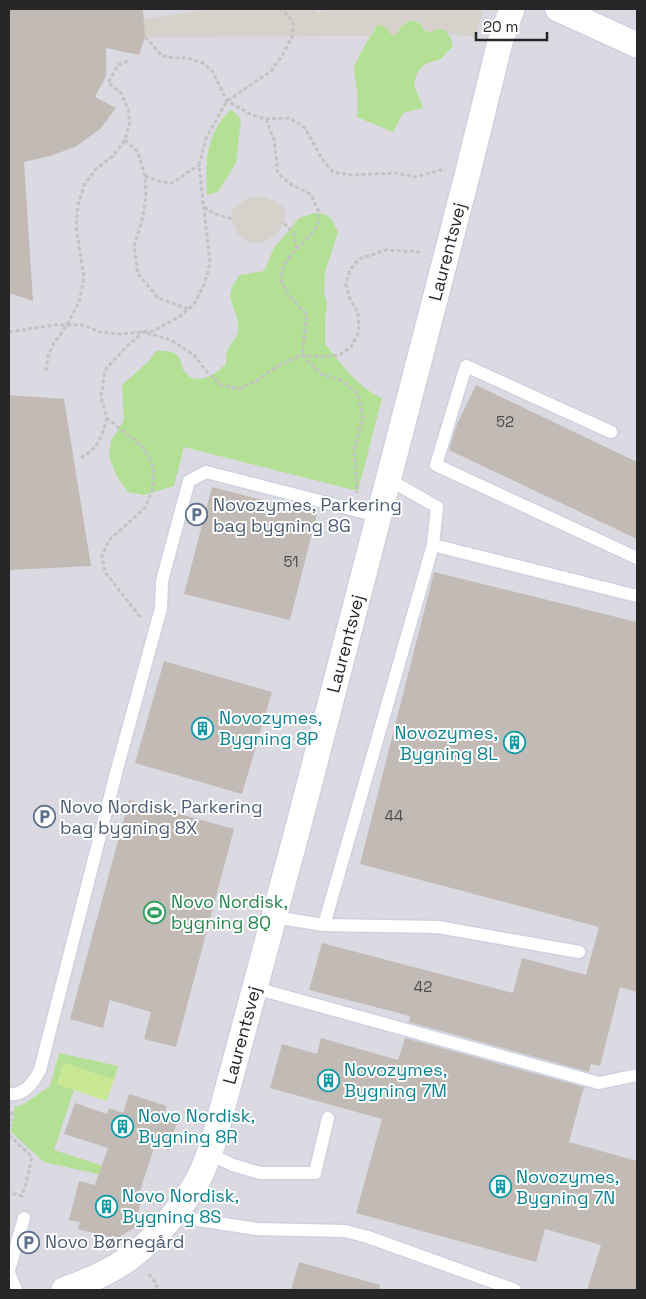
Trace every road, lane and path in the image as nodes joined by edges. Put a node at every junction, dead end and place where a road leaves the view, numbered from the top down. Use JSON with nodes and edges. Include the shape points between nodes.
{"nodes":[{"id":1,"x":281,"y":9,"type":"edge"},
{"id":2,"x":512,"y":9,"type":"edge"},
{"id":3,"x":558,"y":9,"type":"edge"},
{"id":4,"x":145,"y":37,"type":"dead end"},
{"id":5,"x":637,"y":45,"type":"edge"},
{"id":6,"x":128,"y":61,"type":"dead end"},
{"id":7,"x":227,"y":101,"type":"junction"},
{"id":8,"x":266,"y":119,"type":"junction"},
{"id":9,"x":125,"y":140,"type":"junction"},
{"id":10,"x":199,"y":164,"type":"junction"},
{"id":11,"x":468,"y":172,"type":"junction"},
{"id":12,"x":145,"y":176,"type":"junction"},
{"id":13,"x":203,"y":206,"type":"junction"},
{"id":14,"x":232,"y":219,"type":"dead end"},
{"id":15,"x":284,"y":223,"type":"dead end"},
{"id":16,"x":297,"y":249,"type":"junction"},
{"id":17,"x":445,"y":257,"type":"junction"},
{"id":18,"x":188,"y":309,"type":"junction"},
{"id":19,"x":68,"y":325,"type":"junction"},
{"id":20,"x":9,"y":332,"type":"edge"},
{"id":21,"x":143,"y":332,"type":"junction"},
{"id":22,"x":302,"y":355,"type":"junction"},
{"id":23,"x":46,"y":371,"type":"dead end"},
{"id":24,"x":107,"y":418,"type":"junction"},
{"id":25,"x":611,"y":432,"type":"dead end"},
{"id":26,"x":81,"y":458,"type":"dead end"},
{"id":27,"x":388,"y":479,"type":"junction"},
{"id":28,"x":379,"y":512,"type":"junction"},
{"id":29,"x":433,"y":545,"type":"junction"},
{"id":30,"x":637,"y":558,"type":"edge"},
{"id":31,"x":637,"y":596,"type":"edge"},
{"id":32,"x":148,"y":654,"type":"junction"},
{"id":33,"x":274,"y":917,"type":"junction"},
{"id":34,"x":324,"y":925,"type":"junction"},
{"id":35,"x":579,"y":952,"type":"dead end"},
{"id":36,"x":255,"y":988,"type":"junction"},
{"id":37,"x":637,"y":1075,"type":"edge"},
{"id":38,"x":9,"y":1094,"type":"edge"},
{"id":39,"x":328,"y":1118,"type":"dead end"},
{"id":40,"x":9,"y":1135,"type":"edge"},
{"id":41,"x":209,"y":1154,"type":"junction"},
{"id":42,"x":9,"y":1192,"type":"edge"},
{"id":43,"x":172,"y":1216,"type":"junction"},
{"id":44,"x":24,"y":1218,"type":"dead end"},
{"id":45,"x":9,"y":1272,"type":"edge"},
{"id":46,"x":16,"y":1290,"type":"edge"},
{"id":47,"x":64,"y":1290,"type":"edge"},
{"id":48,"x":514,"y":1290,"type":"edge"}],
"edges":[{"from":1,"to":7,"type":"path","via":[[293,21],[292,38],[282,56],[271,71]]},
{"from":2,"to":11,"type":"street","name":"Laurentsvej","via":[[500,42]]},
{"from":3,"to":5,"type":"street"},
{"from":4,"to":7,"type":"path","via":[[162,56],[203,63],[213,72]]},
{"from":6,"to":9,"type":"path","via":[[118,65],[108,83],[121,92],[128,109],[130,122]]},
{"from":7,"to":8,"type":"path"},
{"from":7,"to":10,"type":"path","via":[[206,138]]},
{"from":8,"to":11,"type":"path","via":[[290,118],[305,128],[333,172],[351,175],[396,173],[415,177],[442,168]]},
{"from":8,"to":16,"type":"path","via":[[274,140],[278,174],[310,194],[319,210],[318,224]]},
{"from":9,"to":12,"type":"path","via":[[138,152]]},
{"from":9,"to":19,"type":"path","via":[[84,185],[76,226],[84,278],[80,302]]},
{"from":10,"to":12,"type":"path","via":[[172,183]]},
{"from":10,"to":13,"type":"path"},
{"from":11,"to":17,"type":"street","name":"Laurentsvej"},
{"from":12,"to":18,"type":"path","via":[[143,217],[134,246],[138,274],[158,298]]},
{"from":13,"to":14,"type":"path"},
{"from":13,"to":18,"type":"path","via":[[210,263],[204,285]]},
{"from":15,"to":16,"type":"path","via":[[292,232]]},
{"from":16,"to":22,"type":"path","via":[[284,265],[281,278],[307,315]]},
{"from":17,"to":22,"type":"path","via":[[416,251],[386,250],[359,259],[350,270],[346,284],[349,298],[358,313],[359,332],[352,347],[339,355]]},
{"from":17,"to":27,"type":"street","name":"Laurentsvej"},
{"from":18,"to":21,"type":"path","via":[[153,331]]},
{"from":19,"to":20,"type":"path"},
{"from":19,"to":21,"type":"path","via":[[120,334]]},
{"from":19,"to":23,"type":"path","via":[[54,343]]},
{"from":21,"to":22,"type":"path","via":[[171,340],[194,355],[221,385],[239,388]]},
{"from":21,"to":24,"type":"path","via":[[105,370],[101,397]]},
{"from":22,"to":28,"type":"path","via":[[321,374],[341,380],[358,394],[363,418],[354,449],[357,497]]},
{"from":24,"to":26,"type":"path","via":[[93,451]]},
{"from":24,"to":32,"type":"path","via":[[144,448],[154,469],[152,492],[145,508],[109,540],[102,556],[105,572],[144,622]]},
{"from":25,"to":30,"type":"lane","via":[[466,366],[436,465]]},
{"from":27,"to":28,"type":"street","name":"Laurentsvej"},
{"from":27,"to":29,"type":"lane","via":[[437,507]]},
{"from":28,"to":32,"type":"lane","via":[[206,472],[189,481],[162,581],[161,608]]},
{"from":28,"to":33,"type":"street","name":"Laurentsvej"},
{"from":29,"to":31,"type":"lane"},
{"from":29,"to":34,"type":"lane"},
{"from":32,"to":38,"type":"lane","via":[[40,1070],[33,1084],[15,1095]]},
{"from":33,"to":34,"type":"lane"},
{"from":33,"to":36,"type":"street","name":"Laurentsvej"},
{"from":34,"to":35,"type":"lane","via":[[438,927]]},
{"from":36,"to":37,"type":"lane","via":[[599,1082]]},
{"from":36,"to":41,"type":"street","name":"Laurentsvej"},
{"from":39,"to":41,"type":"lane","via":[[315,1173],[260,1173]]},
{"from":40,"to":42,"type":"path","via":[[32,1157],[22,1196]]},
{"from":41,"to":43,"type":"street","name":"Laurentsvej","via":[[196,1184]]},
{"from":43,"to":47,"type":"street","name":"Laurentsvej","via":[[134,1255],[92,1279]]},
{"from":43,"to":48,"type":"lane","via":[[257,1229],[345,1231]]},
{"from":44,"to":45,"type":"lane"},
{"from":45,"to":46,"type":"lane"}]}
